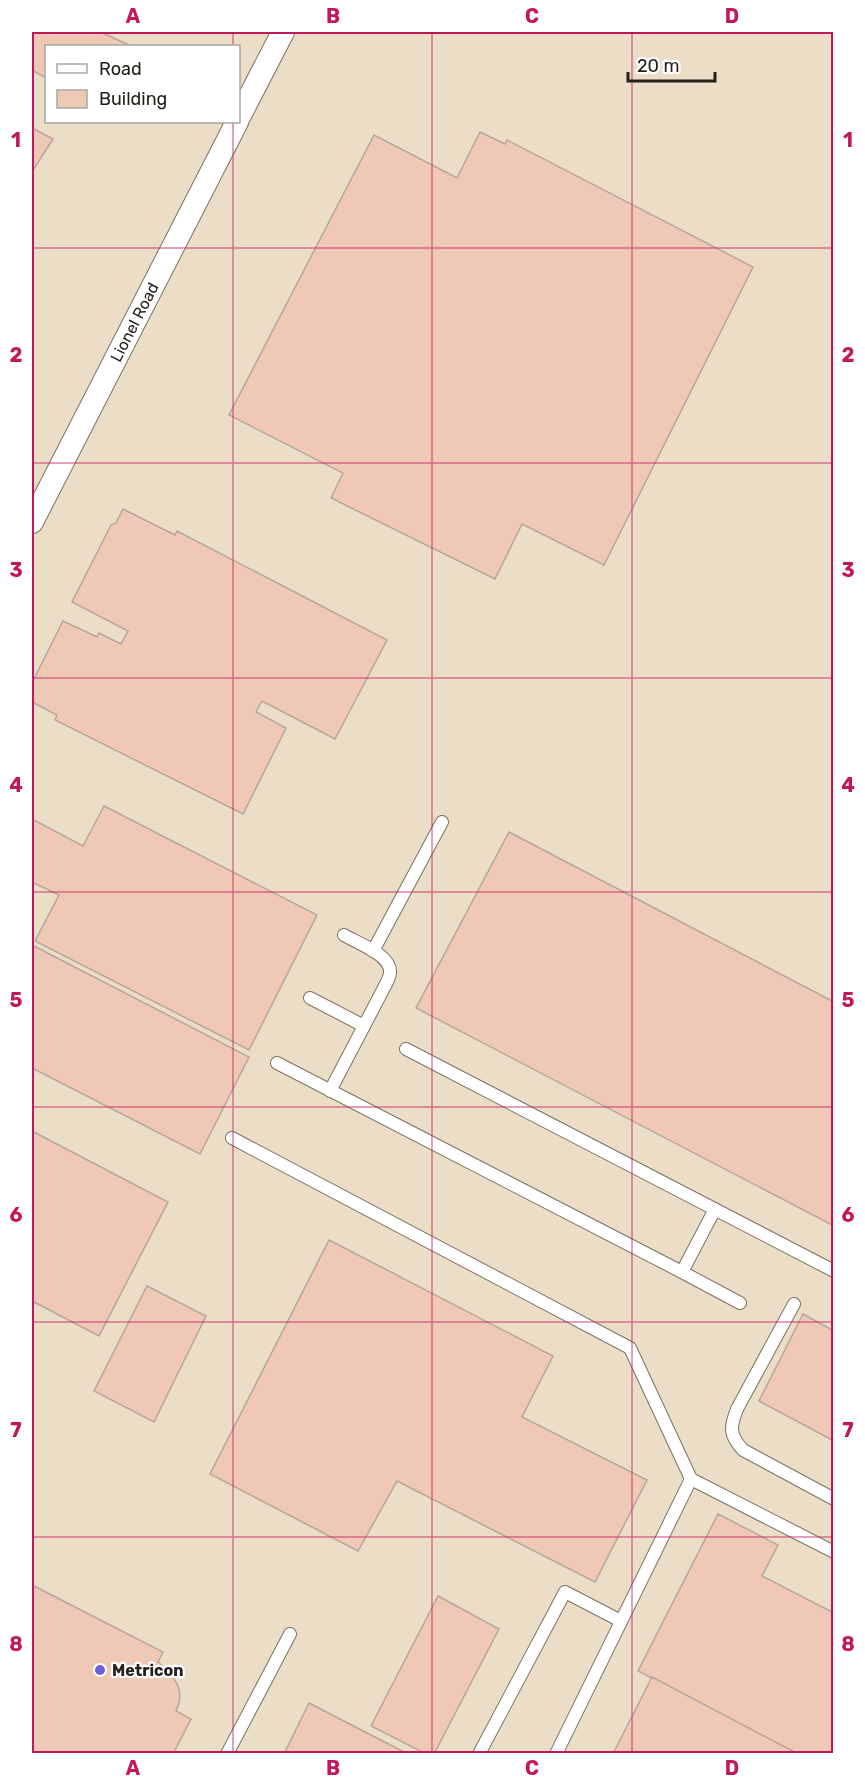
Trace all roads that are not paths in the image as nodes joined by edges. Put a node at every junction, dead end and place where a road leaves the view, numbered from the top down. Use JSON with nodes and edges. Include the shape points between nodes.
{"nodes":[{"id":1,"x":283,"y":32,"type":"edge"},
{"id":2,"x":240,"y":116,"type":"edge"},
{"id":3,"x":236,"y":123,"type":"edge"},
{"id":4,"x":32,"y":522,"type":"edge"},
{"id":5,"x":442,"y":822,"type":"dead end"},
{"id":6,"x":344,"y":935,"type":"dead end"},
{"id":7,"x":373,"y":951,"type":"junction"},
{"id":8,"x":310,"y":998,"type":"dead end"},
{"id":9,"x":364,"y":1026,"type":"junction"},
{"id":10,"x":406,"y":1048,"type":"dead end"},
{"id":11,"x":277,"y":1064,"type":"dead end"},
{"id":12,"x":330,"y":1091,"type":"junction"},
{"id":13,"x":232,"y":1138,"type":"dead end"},
{"id":14,"x":715,"y":1209,"type":"junction"},
{"id":15,"x":834,"y":1271,"type":"edge"},
{"id":16,"x":682,"y":1272,"type":"junction"},
{"id":17,"x":740,"y":1303,"type":"dead end"},
{"id":18,"x":794,"y":1304,"type":"dead end"},
{"id":19,"x":691,"y":1479,"type":"junction"},
{"id":20,"x":834,"y":1498,"type":"edge"},
{"id":21,"x":834,"y":1552,"type":"edge"},
{"id":22,"x":621,"y":1621,"type":"junction"},
{"id":23,"x":290,"y":1634,"type":"dead end"},
{"id":24,"x":227,"y":1754,"type":"edge"},
{"id":25,"x":479,"y":1754,"type":"edge"},
{"id":26,"x":556,"y":1754,"type":"edge"}],
"edges":[{"from":1,"to":2,"type":"street","name":"Lionel Road"},
{"from":3,"to":4,"type":"street","name":"Lionel Road"},
{"from":5,"to":7,"type":"lane"},
{"from":6,"to":7,"type":"lane"},
{"from":7,"to":9,"type":"lane","via":[[387,962],[390,972]]},
{"from":8,"to":9,"type":"lane"},
{"from":9,"to":12,"type":"lane"},
{"from":10,"to":14,"type":"lane"},
{"from":11,"to":12,"type":"lane"},
{"from":12,"to":16,"type":"lane"},
{"from":13,"to":19,"type":"lane","via":[[630,1348]]},
{"from":14,"to":15,"type":"lane"},
{"from":14,"to":16,"type":"lane"},
{"from":16,"to":17,"type":"lane"},
{"from":18,"to":20,"type":"lane","via":[[737,1409],[731,1431],[743,1450]]},
{"from":19,"to":21,"type":"lane"},
{"from":19,"to":22,"type":"lane"},
{"from":22,"to":25,"type":"lane","via":[[565,1592]]},
{"from":22,"to":26,"type":"lane"},
{"from":23,"to":24,"type":"lane"}]}
